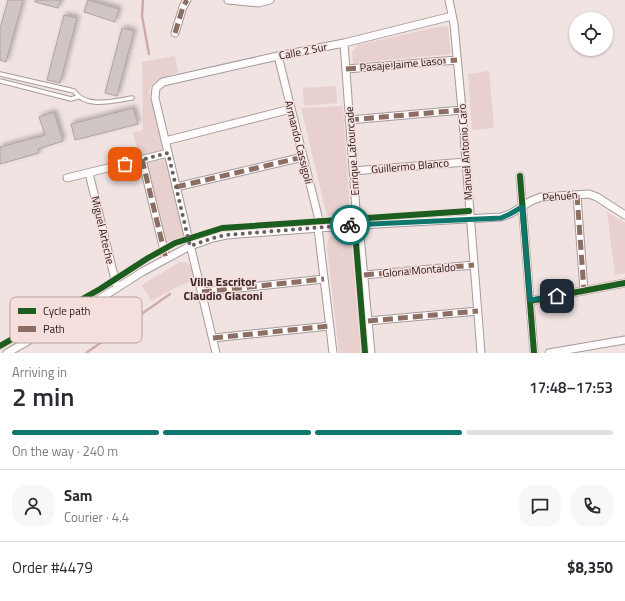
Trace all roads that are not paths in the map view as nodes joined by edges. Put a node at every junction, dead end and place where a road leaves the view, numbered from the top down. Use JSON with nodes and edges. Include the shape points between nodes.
{"nodes":[{"id":1,"x":187,"y":0,"type":"edge"},
{"id":2,"x":228,"y":0,"type":"edge"},
{"id":3,"x":270,"y":0,"type":"edge"},
{"id":4,"x":449,"y":0,"type":"edge"},
{"id":5,"x":452,"y":16,"type":"junction"},
{"id":6,"x":175,"y":33,"type":"dead end"},
{"id":7,"x":344,"y":44,"type":"junction"},
{"id":8,"x":278,"y":56,"type":"junction"},
{"id":9,"x":457,"y":60,"type":"junction"},
{"id":10,"x":346,"y":69,"type":"junction"},
{"id":11,"x":0,"y":74,"type":"edge"},
{"id":12,"x":24,"y":79,"type":"junction"},
{"id":13,"x":0,"y":81,"type":"edge"},
{"id":14,"x":38,"y":82,"type":"junction"},
{"id":15,"x":23,"y":87,"type":"junction"},
{"id":16,"x":36,"y":90,"type":"junction"},
{"id":17,"x":78,"y":97,"type":"junction"},
{"id":18,"x":132,"y":98,"type":"dead end"},
{"id":19,"x":291,"y":109,"type":"junction"},
{"id":20,"x":462,"y":110,"type":"junction"},
{"id":21,"x":350,"y":120,"type":"junction"},
{"id":22,"x":166,"y":141,"type":"junction"},
{"id":23,"x":168,"y":153,"type":"junction"},
{"id":24,"x":303,"y":157,"type":"junction"},
{"id":25,"x":142,"y":159,"type":"junction"},
{"id":26,"x":466,"y":162,"type":"junction"},
{"id":27,"x":353,"y":171,"type":"junction"},
{"id":28,"x":89,"y":172,"type":"junction"},
{"id":29,"x":520,"y":176,"type":"dead end"},
{"id":30,"x":67,"y":178,"type":"dead end"},
{"id":31,"x":176,"y":187,"type":"junction"},
{"id":32,"x":577,"y":194,"type":"junction"},
{"id":33,"x":522,"y":207,"type":"junction"},
{"id":34,"x":625,"y":215,"type":"edge"},
{"id":35,"x":470,"y":219,"type":"junction"},
{"id":36,"x":360,"y":225,"type":"junction"},
{"id":37,"x":320,"y":228,"type":"junction"},
{"id":38,"x":190,"y":246,"type":"junction"},
{"id":39,"x":166,"y":259,"type":"junction"},
{"id":40,"x":474,"y":265,"type":"junction"},
{"id":41,"x":364,"y":275,"type":"junction"},
{"id":42,"x":324,"y":279,"type":"junction"},
{"id":43,"x":625,"y":283,"type":"edge"},
{"id":44,"x":117,"y":288,"type":"junction"},
{"id":45,"x":584,"y":291,"type":"junction"},
{"id":46,"x":202,"y":292,"type":"junction"},
{"id":47,"x":103,"y":297,"type":"edge"},
{"id":48,"x":530,"y":300,"type":"junction"},
{"id":49,"x":478,"y":311,"type":"junction"},
{"id":50,"x":368,"y":321,"type":"junction"},
{"id":51,"x":330,"y":326,"type":"junction"},
{"id":52,"x":213,"y":338,"type":"junction"},
{"id":53,"x":625,"y":340,"type":"edge"},
{"id":54,"x":24,"y":343,"type":"edge"},
{"id":55,"x":7,"y":353,"type":"edge"},
{"id":56,"x":216,"y":353,"type":"edge"},
{"id":57,"x":333,"y":353,"type":"edge"},
{"id":58,"x":371,"y":353,"type":"edge"},
{"id":59,"x":481,"y":353,"type":"edge"},
{"id":60,"x":534,"y":353,"type":"edge"},
{"id":61,"x":549,"y":353,"type":"edge"}],
"edges":[{"from":1,"to":6,"type":"street","via":[[182,7]]},
{"from":2,"to":3,"type":"street","via":[[258,3]]},
{"from":4,"to":5,"type":"street","name":"Manuel Antonio Caro"},
{"from":5,"to":7,"type":"street","name":"Calle 2 Sur"},
{"from":5,"to":9,"type":"street","name":"Manuel Antonio Caro"},
{"from":7,"to":8,"type":"street","name":"Calle 2 Sur"},
{"from":7,"to":10,"type":"street","name":"Enrique Lafourcade"},
{"from":8,"to":19,"type":"street","name":"Armando Cassigoli"},
{"from":8,"to":22,"type":"street","name":"Calle 2 Sur","via":[[163,82],[156,88],[155,98]]},
{"from":9,"to":10,"type":"street","name":"Pasaje Jaime Laso"},
{"from":9,"to":20,"type":"street","name":"Manuel Antonio Caro"},
{"from":10,"to":21,"type":"street","name":"Enrique Lafourcade"},
{"from":11,"to":12,"type":"lane"},
{"from":12,"to":14,"type":"lane"},
{"from":12,"to":15,"type":"lane"},
{"from":13,"to":15,"type":"lane"},
{"from":14,"to":16,"type":"lane"},
{"from":14,"to":17,"type":"lane","via":[[74,91]]},
{"from":15,"to":16,"type":"lane"},
{"from":16,"to":17,"type":"lane","via":[[71,100]]},
{"from":17,"to":18,"type":"lane","via":[[99,103]]},
{"from":19,"to":22,"type":"street"},
{"from":19,"to":24,"type":"street","name":"Armando Cassigoli"},
{"from":20,"to":21,"type":"street"},
{"from":20,"to":26,"type":"street","name":"Manuel Antonio Caro"},
{"from":21,"to":27,"type":"street","name":"Enrique Lafourcade"},
{"from":22,"to":23,"type":"street"},
{"from":23,"to":25,"type":"street"},
{"from":23,"to":31,"type":"street"},
{"from":24,"to":31,"type":"street"},
{"from":24,"to":37,"type":"street","name":"Armando Cassigoli"},
{"from":25,"to":28,"type":"street"},
{"from":25,"to":39,"type":"street"},
{"from":26,"to":27,"type":"street","name":"Guillermo Blanco"},
{"from":26,"to":35,"type":"street","name":"Manuel Antonio Caro"},
{"from":27,"to":36,"type":"street","name":"Enrique Lafourcade","via":[[356,210]]},
{"from":28,"to":30,"type":"street"},
{"from":28,"to":44,"type":"street","name":"Miguel Arteche"},
{"from":29,"to":33,"type":"street"},
{"from":31,"to":38,"type":"street"},
{"from":32,"to":33,"type":"street","name":"Pehuén","via":[[541,197]]},
{"from":32,"to":34,"type":"street","name":"Pehuén","via":[[594,195]]},
{"from":32,"to":45,"type":"street"},
{"from":33,"to":35,"type":"street","name":"Pehuén","via":[[501,218]]},
{"from":33,"to":48,"type":"street"},
{"from":35,"to":36,"type":"street","name":"Pehuén"},
{"from":35,"to":40,"type":"street","name":"Manuel Antonio Caro"},
{"from":36,"to":37,"type":"street","name":"Pehuén"},
{"from":36,"to":41,"type":"street","name":"Enrique Lafourcade"},
{"from":37,"to":38,"type":"street","name":"Pehuén","via":[[226,235]]},
{"from":37,"to":42,"type":"street","name":"Armando Cassigoli"},
{"from":38,"to":39,"type":"street","name":"Pehuén"},
{"from":38,"to":46,"type":"street"},
{"from":39,"to":44,"type":"street","name":"Pehuén"},
{"from":40,"to":41,"type":"street","name":"Gloria Montaldo"},
{"from":40,"to":49,"type":"street","name":"Manuel Antonio Caro"},
{"from":41,"to":50,"type":"street","name":"Enrique Lafourcade"},
{"from":42,"to":46,"type":"street"},
{"from":42,"to":51,"type":"street","name":"Armando Cassigoli"},
{"from":43,"to":45,"type":"street"},
{"from":44,"to":47,"type":"street","name":"Pehuén"},
{"from":45,"to":48,"type":"street"},
{"from":46,"to":52,"type":"street"},
{"from":48,"to":60,"type":"street"},
{"from":49,"to":50,"type":"street"},
{"from":49,"to":59,"type":"street","name":"Manuel Antonio Caro"},
{"from":50,"to":58,"type":"street","name":"Enrique Lafourcade"},
{"from":51,"to":52,"type":"street"},
{"from":51,"to":57,"type":"street","name":"Armando Cassigoli"},
{"from":52,"to":56,"type":"street"},
{"from":53,"to":61,"type":"street"},
{"from":54,"to":55,"type":"street","name":"Pehuén"}]}
